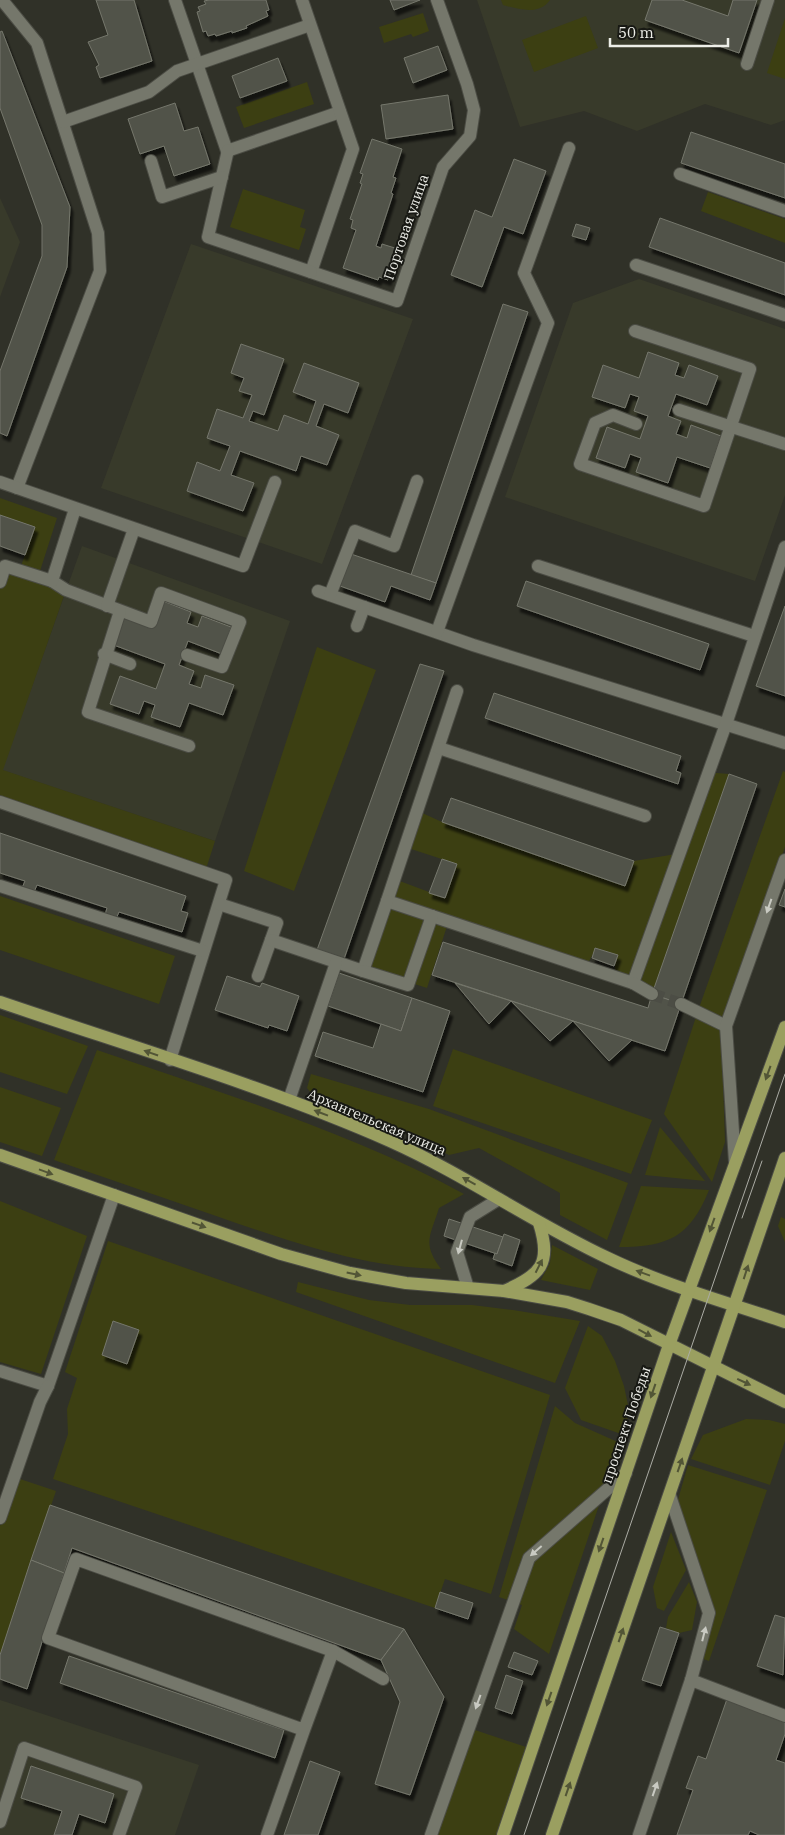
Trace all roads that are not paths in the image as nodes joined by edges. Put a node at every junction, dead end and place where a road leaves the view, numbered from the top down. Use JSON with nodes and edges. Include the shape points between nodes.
{"nodes":[{"id":1,"x":2,"y":0,"type":"edge"},
{"id":2,"x":175,"y":0,"type":"edge"},
{"id":3,"x":302,"y":0,"type":"edge"},
{"id":4,"x":437,"y":0,"type":"edge"},
{"id":5,"x":768,"y":0,"type":"edge"},
{"id":6,"x":310,"y":25,"type":"junction"},
{"id":7,"x":197,"y":64,"type":"junction"},
{"id":8,"x":747,"y":64,"type":"dead end"},
{"id":9,"x":340,"y":112,"type":"junction"},
{"id":10,"x":63,"y":122,"type":"junction"},
{"id":11,"x":569,"y":148,"type":"dead end"},
{"id":12,"x":228,"y":150,"type":"junction"},
{"id":13,"x":151,"y":162,"type":"dead end"},
{"id":14,"x":680,"y":174,"type":"dead end"},
{"id":15,"x":222,"y":177,"type":"junction"},
{"id":16,"x":785,"y":211,"type":"edge"},
{"id":17,"x":636,"y":265,"type":"dead end"},
{"id":18,"x":311,"y":272,"type":"junction"},
{"id":19,"x":785,"y":315,"type":"edge"},
{"id":20,"x":635,"y":331,"type":"dead end"},
{"id":21,"x":679,"y":410,"type":"dead end"},
{"id":22,"x":636,"y":424,"type":"dead end"},
{"id":23,"x":732,"y":427,"type":"junction"},
{"id":24,"x":785,"y":444,"type":"edge"},
{"id":25,"x":417,"y":481,"type":"dead end"},
{"id":26,"x":0,"y":482,"type":"edge"},
{"id":27,"x":275,"y":482,"type":"dead end"},
{"id":28,"x":17,"y":488,"type":"junction"},
{"id":29,"x":76,"y":509,"type":"junction"},
{"id":30,"x":134,"y":529,"type":"junction"},
{"id":31,"x":785,"y":547,"type":"edge"},
{"id":32,"x":3,"y":564,"type":"edge"},
{"id":33,"x":538,"y":566,"type":"dead end"},
{"id":34,"x":52,"y":581,"type":"junction"},
{"id":35,"x":0,"y":582,"type":"edge"},
{"id":36,"x":106,"y":606,"type":"junction"},
{"id":37,"x":364,"y":607,"type":"junction"},
{"id":38,"x":120,"y":611,"type":"junction"},
{"id":39,"x":357,"y":626,"type":"dead end"},
{"id":40,"x":437,"y":632,"type":"junction"},
{"id":41,"x":754,"y":636,"type":"junction"},
{"id":42,"x":104,"y":654,"type":"junction"},
{"id":43,"x":187,"y":655,"type":"dead end"},
{"id":44,"x":130,"y":664,"type":"dead end"},
{"id":45,"x":457,"y":691,"type":"dead end"},
{"id":46,"x":726,"y":724,"type":"junction"},
{"id":47,"x":785,"y":743,"type":"edge"},
{"id":48,"x":189,"y":746,"type":"dead end"},
{"id":49,"x":439,"y":748,"type":"junction"},
{"id":50,"x":0,"y":802,"type":"edge"},
{"id":51,"x":645,"y":816,"type":"dead end"},
{"id":52,"x":785,"y":860,"type":"edge"},
{"id":53,"x":0,"y":886,"type":"edge"},
{"id":54,"x":386,"y":901,"type":"junction"},
{"id":55,"x":219,"y":904,"type":"junction"},
{"id":56,"x":432,"y":916,"type":"junction"},
{"id":57,"x":271,"y":940,"type":"junction"},
{"id":58,"x":203,"y":951,"type":"junction"},
{"id":59,"x":336,"y":963,"type":"junction"},
{"id":60,"x":363,"y":971,"type":"junction"},
{"id":61,"x":258,"y":976,"type":"dead end"},
{"id":62,"x":633,"y":983,"type":"junction"},
{"id":63,"x":652,"y":994,"type":"tunnel mouth"},
{"id":64,"x":0,"y":1002,"type":"edge"},
{"id":65,"x":681,"y":1004,"type":"tunnel mouth"},
{"id":66,"x":726,"y":1026,"type":"junction"},
{"id":67,"x":785,"y":1027,"type":"edge"},
{"id":68,"x":170,"y":1060,"type":"junction"},
{"id":69,"x":289,"y":1100,"type":"junction"},
{"id":70,"x":0,"y":1155,"type":"edge"},
{"id":71,"x":785,"y":1158,"type":"edge"},
{"id":72,"x":735,"y":1162,"type":"junction"},
{"id":73,"x":114,"y":1196,"type":"junction"},
{"id":74,"x":499,"y":1199,"type":"junction"},
{"id":75,"x":539,"y":1223,"type":"junction"},
{"id":76,"x":468,"y":1288,"type":"junction"},
{"id":77,"x":689,"y":1289,"type":"junction"},
{"id":78,"x":504,"y":1291,"type":"junction"},
{"id":79,"x":735,"y":1305,"type":"junction"},
{"id":80,"x":785,"y":1322,"type":"edge"},
{"id":81,"x":669,"y":1345,"type":"junction"},
{"id":82,"x":714,"y":1368,"type":"junction"},
{"id":83,"x":0,"y":1371,"type":"edge"},
{"id":84,"x":48,"y":1386,"type":"junction"},
{"id":85,"x":785,"y":1402,"type":"edge"},
{"id":86,"x":626,"y":1473,"type":"junction"},
{"id":87,"x":670,"y":1496,"type":"junction"},
{"id":88,"x":0,"y":1518,"type":"edge"},
{"id":89,"x":332,"y":1651,"type":"junction"},
{"id":90,"x":383,"y":1680,"type":"dead end"},
{"id":91,"x":691,"y":1680,"type":"junction"},
{"id":92,"x":785,"y":1716,"type":"edge"},
{"id":93,"x":304,"y":1730,"type":"junction"},
{"id":94,"x":0,"y":1822,"type":"edge"},
{"id":95,"x":119,"y":1835,"type":"edge"},
{"id":96,"x":267,"y":1835,"type":"edge"},
{"id":97,"x":431,"y":1835,"type":"edge"},
{"id":98,"x":503,"y":1835,"type":"edge"},
{"id":99,"x":552,"y":1835,"type":"edge"},
{"id":100,"x":639,"y":1835,"type":"edge"}],
"edges":[{"from":1,"to":10,"type":"street","via":[[37,43]]},
{"from":2,"to":7,"type":"street"},
{"from":3,"to":6,"type":"street"},
{"from":4,"to":18,"type":"street","name":"Портовая улица","via":[[474,110],[470,136],[443,167],[397,301]]},
{"from":5,"to":8,"type":"street"},
{"from":6,"to":7,"type":"street"},
{"from":6,"to":9,"type":"street"},
{"from":7,"to":10,"type":"street","via":[[176,71],[148,92]]},
{"from":7,"to":12,"type":"street"},
{"from":9,"to":12,"type":"street"},
{"from":9,"to":18,"type":"street","via":[[352,149]]},
{"from":10,"to":28,"type":"street","via":[[98,233],[100,271]]},
{"from":11,"to":40,"type":"street","via":[[524,273],[548,323]]},
{"from":12,"to":15,"type":"street"},
{"from":13,"to":15,"type":"street","via":[[162,197]]},
{"from":14,"to":16,"type":"street"},
{"from":15,"to":18,"type":"street","via":[[208,237]]},
{"from":17,"to":19,"type":"street"},
{"from":20,"to":23,"type":"street","via":[[750,369]]},
{"from":21,"to":23,"type":"street"},
{"from":22,"to":23,"type":"street","via":[[613,416],[595,423],[580,464],[704,506]]},
{"from":23,"to":24,"type":"street"},
{"from":25,"to":37,"type":"street","via":[[394,546],[355,531],[324,593]]},
{"from":26,"to":28,"type":"street"},
{"from":27,"to":30,"type":"street","via":[[243,566]]},
{"from":28,"to":29,"type":"street"},
{"from":29,"to":30,"type":"street"},
{"from":29,"to":34,"type":"street"},
{"from":30,"to":36,"type":"street"},
{"from":31,"to":41,"type":"street"},
{"from":32,"to":34,"type":"street"},
{"from":32,"to":35,"type":"street"},
{"from":33,"to":41,"type":"street"},
{"from":34,"to":36,"type":"street"},
{"from":36,"to":38,"type":"street"},
{"from":37,"to":39,"type":"street"},
{"from":37,"to":40,"type":"street"},
{"from":38,"to":42,"type":"street"},
{"from":38,"to":43,"type":"street","via":[[151,622],[161,593],[240,622],[222,667]]},
{"from":40,"to":46,"type":"street"},
{"from":41,"to":46,"type":"street"},
{"from":42,"to":44,"type":"street"},
{"from":42,"to":48,"type":"street","via":[[88,712]]},
{"from":45,"to":49,"type":"street"},
{"from":46,"to":47,"type":"street"},
{"from":46,"to":62,"type":"street"},
{"from":49,"to":51,"type":"street"},
{"from":49,"to":54,"type":"street"},
{"from":50,"to":55,"type":"street","via":[[226,880]]},
{"from":52,"to":66,"type":"street","one_way":true},
{"from":53,"to":58,"type":"street"},
{"from":54,"to":56,"type":"street"},
{"from":54,"to":60,"type":"street"},
{"from":55,"to":57,"type":"street","via":[[277,923]]},
{"from":55,"to":58,"type":"street"},
{"from":56,"to":60,"type":"street","via":[[408,985]]},
{"from":56,"to":62,"type":"street"},
{"from":57,"to":59,"type":"street"},
{"from":57,"to":61,"type":"street"},
{"from":58,"to":68,"type":"street"},
{"from":59,"to":60,"type":"street"},
{"from":59,"to":69,"type":"street"},
{"from":62,"to":63,"type":"street"},
{"from":68,"to":64,"type":"main road","name":"Архангельская улица","one_way":true},
{"from":65,"to":66,"type":"street"},
{"from":66,"to":72,"type":"street"},
{"from":67,"to":72,"type":"main road","name":"проспект Победы","one_way":true},
{"from":68,"to":69,"type":"main road","name":"Архангельская улица"},
{"from":74,"to":69,"type":"main road","name":"Архангельская улица","one_way":true,"via":[[390,1141]]},
{"from":70,"to":73,"type":"main road","one_way":true},
{"from":79,"to":71,"type":"main road","one_way":true},
{"from":72,"to":77,"type":"main road","name":"проспект Победы","one_way":true},
{"from":73,"to":76,"type":"main road","one_way":true,"via":[[281,1254],[350,1273],[406,1283]]},
{"from":73,"to":84,"type":"street"},
{"from":74,"to":75,"type":"main road","name":"Архангельская улица"},
{"from":74,"to":76,"type":"street","one_way":true,"via":[[470,1217],[456,1252]]},
{"from":77,"to":75,"type":"main road","name":"Архангельская улица","one_way":true,"via":[[622,1264]]},
{"from":78,"to":75,"type":"main road","one_way":true,"via":[[529,1280],[538,1271],[545,1249]]},
{"from":76,"to":78,"type":"main road"},
{"from":77,"to":79,"type":"main road","name":"Архангельская улица"},
{"from":77,"to":81,"type":"main road","name":"проспект Победы"},
{"from":78,"to":81,"type":"main road","one_way":true,"via":[[589,1309],[621,1320]]},
{"from":79,"to":80,"type":"main road","name":"Архангельская улица"},
{"from":79,"to":82,"type":"main road"},
{"from":81,"to":82,"type":"main road"},
{"from":81,"to":86,"type":"main road","name":"проспект Победы","one_way":true},
{"from":82,"to":85,"type":"main road","one_way":true},
{"from":87,"to":82,"type":"main road","one_way":true},
{"from":83,"to":84,"type":"street"},
{"from":84,"to":88,"type":"street"},
{"from":86,"to":97,"type":"street","one_way":true,"via":[[529,1558]]},
{"from":86,"to":98,"type":"main road","name":"проспект Победы","one_way":true},
{"from":91,"to":87,"type":"street","one_way":true,"via":[[709,1612]]},
{"from":99,"to":87,"type":"main road","one_way":true},
{"from":89,"to":90,"type":"street"},
{"from":89,"to":93,"type":"street"},
{"from":89,"to":93,"type":"street","via":[[76,1560],[57,1612],[48,1638]]},
{"from":91,"to":92,"type":"street"},
{"from":100,"to":91,"type":"street","one_way":true},
{"from":93,"to":96,"type":"street"},
{"from":94,"to":95,"type":"street","via":[[24,1748],[136,1788]]}]}
